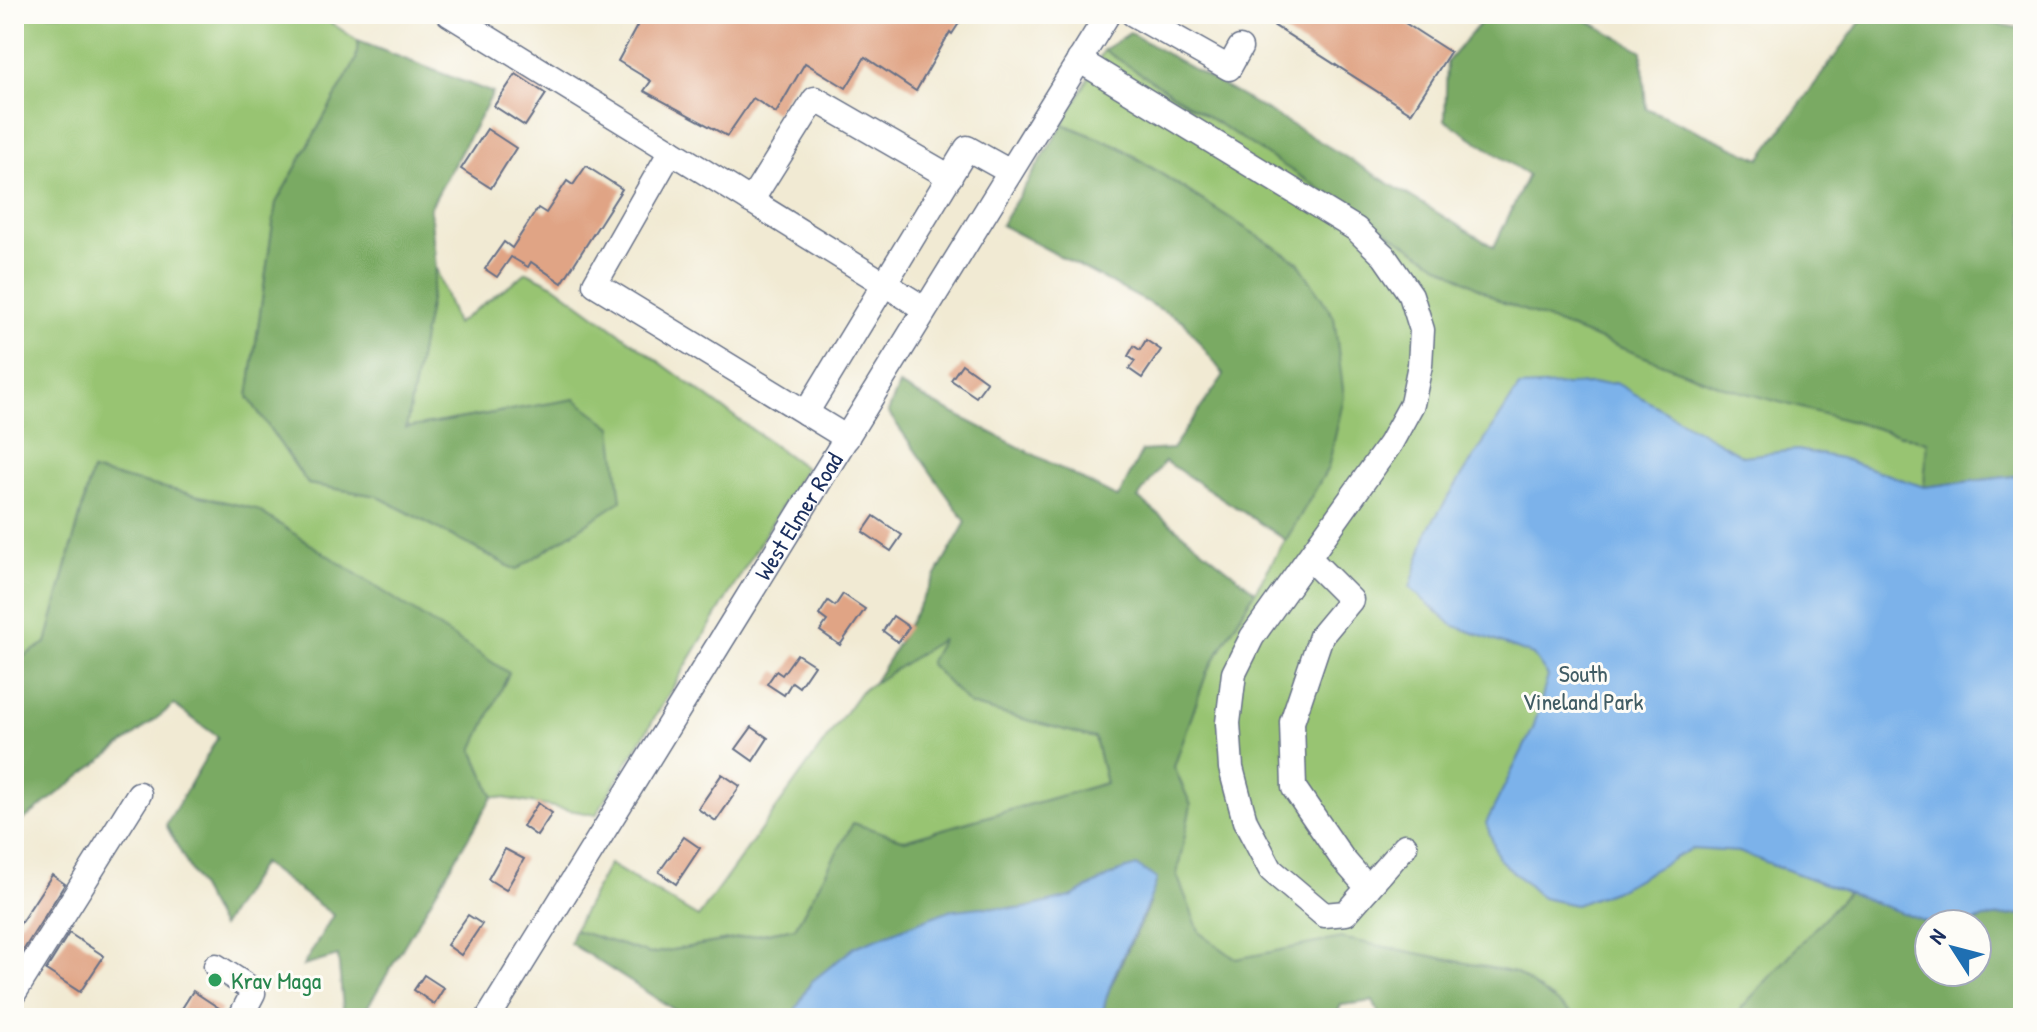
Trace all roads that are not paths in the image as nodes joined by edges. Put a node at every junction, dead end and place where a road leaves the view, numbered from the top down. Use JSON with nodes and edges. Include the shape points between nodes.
{"nodes":[{"id":1,"x":449,"y":14,"type":"edge"},
{"id":2,"x":1108,"y":14,"type":"edge"},
{"id":3,"x":1133,"y":14,"type":"edge"},
{"id":4,"x":1162,"y":21,"type":"edge"},
{"id":5,"x":1240,"y":48,"type":"dead end"},
{"id":6,"x":1079,"y":60,"type":"junction"},
{"id":7,"x":671,"y":151,"type":"junction"},
{"id":8,"x":1010,"y":172,"type":"junction"},
{"id":9,"x":950,"y":177,"type":"junction"},
{"id":10,"x":751,"y":201,"type":"junction"},
{"id":11,"x":885,"y":284,"type":"junction"},
{"id":12,"x":925,"y":309,"type":"junction"},
{"id":13,"x":806,"y":413,"type":"junction"},
{"id":14,"x":847,"y":438,"type":"junction"},
{"id":15,"x":1309,"y":558,"type":"junction"},
{"id":16,"x":139,"y":794,"type":"dead end"},
{"id":17,"x":1405,"y":846,"type":"dead end"},
{"id":18,"x":1368,"y":888,"type":"junction"},
{"id":19,"x":216,"y":966,"type":"dead end"},
{"id":20,"x":14,"y":993,"type":"edge"},
{"id":21,"x":240,"y":1018,"type":"edge"},
{"id":22,"x":488,"y":1018,"type":"edge"}],
"edges":[{"from":1,"to":7,"type":"street"},
{"from":2,"to":6,"type":"street","name":"West Elmer Road"},
{"from":3,"to":4,"type":"street"},
{"from":4,"to":5,"type":"street","via":[[1229,68]]},
{"from":6,"to":8,"type":"street","name":"West Elmer Road"},
{"from":6,"to":15,"type":"street","via":[[1356,229],[1384,256],[1411,295],[1422,330],[1412,404]]},
{"from":7,"to":10,"type":"street"},
{"from":7,"to":13,"type":"street","via":[[595,284]]},
{"from":8,"to":9,"type":"street","via":[[967,148]]},
{"from":8,"to":12,"type":"street","name":"West Elmer Road"},
{"from":9,"to":10,"type":"street","via":[[815,99]]},
{"from":9,"to":11,"type":"street"},
{"from":10,"to":11,"type":"street"},
{"from":11,"to":12,"type":"street"},
{"from":11,"to":13,"type":"street"},
{"from":12,"to":14,"type":"street","name":"West Elmer Road"},
{"from":13,"to":14,"type":"street"},
{"from":14,"to":22,"type":"street","name":"West Elmer Road"},
{"from":15,"to":18,"type":"street","via":[[1351,600],[1321,636],[1292,722],[1294,788]]},
{"from":15,"to":18,"type":"street","via":[[1252,637],[1234,673],[1228,723],[1231,768],[1245,821],[1271,870],[1297,893],[1324,915],[1346,913]]},
{"from":16,"to":20,"type":"street"},
{"from":17,"to":18,"type":"street"},
{"from":19,"to":21,"type":"street","via":[[253,993]]}]}
